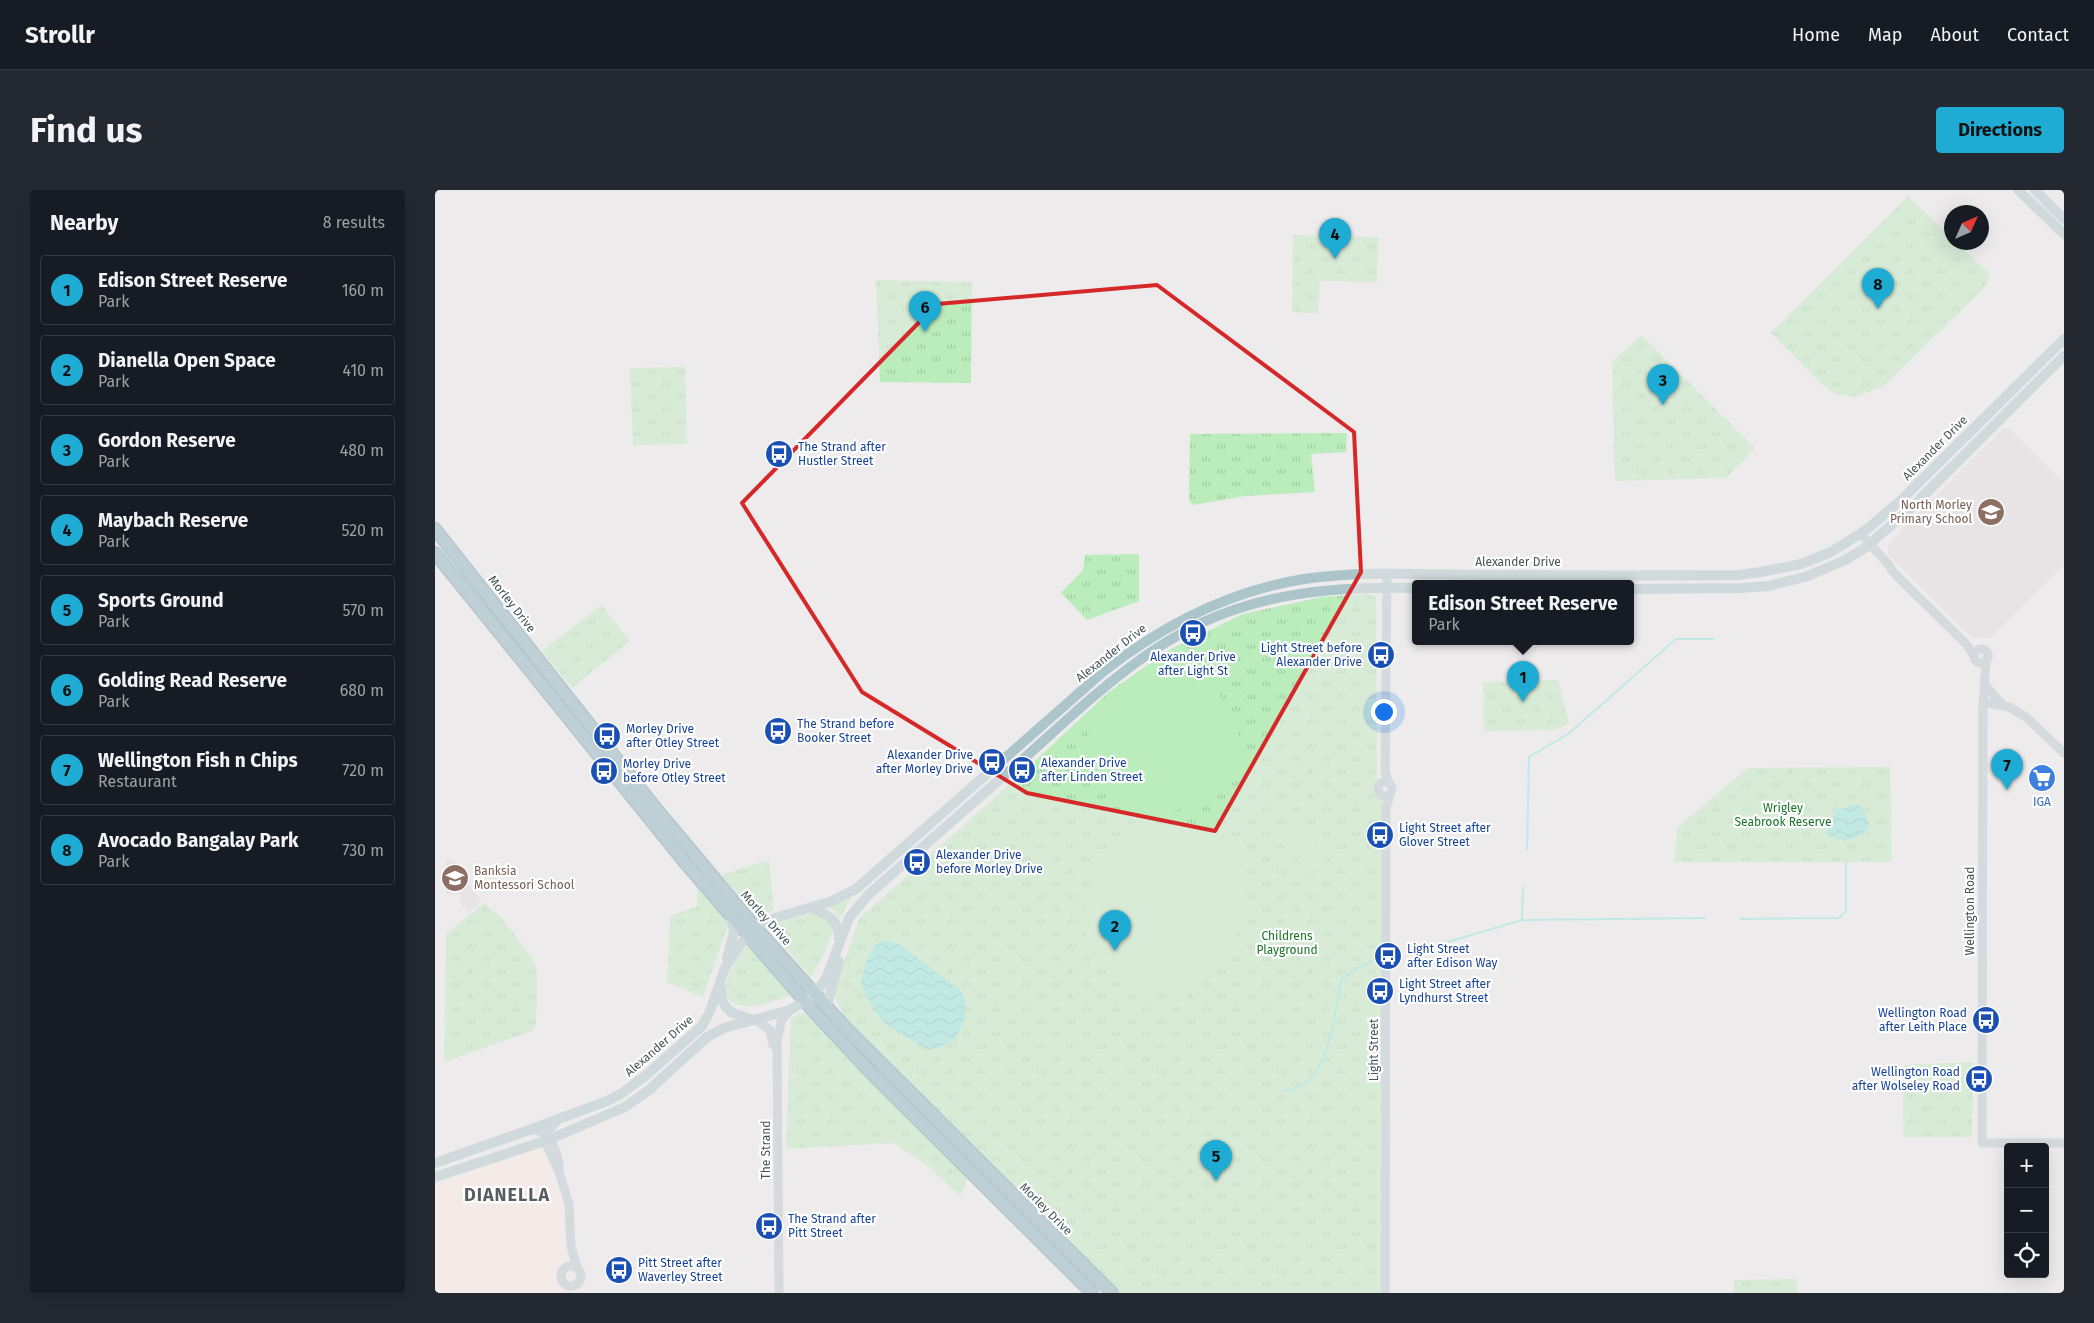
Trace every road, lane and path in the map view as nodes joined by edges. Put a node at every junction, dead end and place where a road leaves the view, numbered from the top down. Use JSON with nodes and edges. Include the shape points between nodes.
{"nodes":[{"id":1,"x":2018,"y":190,"type":"edge"},
{"id":2,"x":2035,"y":190,"type":"edge"},
{"id":3,"x":2064,"y":219,"type":"edge"},
{"id":4,"x":2064,"y":234,"type":"edge"},
{"id":5,"x":2064,"y":339,"type":"edge"},
{"id":6,"x":2064,"y":356,"type":"edge"},
{"id":7,"x":435,"y":529,"type":"edge"},
{"id":8,"x":1859,"y":535,"type":"junction"},
{"id":9,"x":1868,"y":546,"type":"junction"},
{"id":10,"x":435,"y":553,"type":"edge"},
{"id":11,"x":1387,"y":574,"type":"junction"},
{"id":12,"x":1387,"y":588,"type":"junction"},
{"id":13,"x":1412,"y":588,"type":"edge"},
{"id":14,"x":1634,"y":589,"type":"edge"},
{"id":15,"x":514,"y":629,"type":"junction"},
{"id":16,"x":504,"y":637,"type":"junction"},
{"id":17,"x":1985,"y":682,"type":"junction"},
{"id":18,"x":1983,"y":704,"type":"junction"},
{"id":19,"x":2004,"y":706,"type":"junction"},
{"id":20,"x":2015,"y":711,"type":"junction"},
{"id":21,"x":2064,"y":753,"type":"edge"},
{"id":22,"x":811,"y":908,"type":"junction"},
{"id":23,"x":730,"y":915,"type":"junction"},
{"id":24,"x":752,"y":931,"type":"junction"},
{"id":25,"x":839,"y":947,"type":"junction"},
{"id":26,"x":724,"y":972,"type":"junction"},
{"id":27,"x":814,"y":992,"type":"junction"},
{"id":28,"x":805,"y":1001,"type":"junction"},
{"id":29,"x":827,"y":1006,"type":"junction"},
{"id":30,"x":790,"y":1010,"type":"junction"},
{"id":31,"x":756,"y":1020,"type":"junction"},
{"id":32,"x":558,"y":1119,"type":"junction"},
{"id":33,"x":529,"y":1130,"type":"junction"},
{"id":34,"x":549,"y":1140,"type":"junction"},
{"id":35,"x":2064,"y":1143,"type":"edge"},
{"id":36,"x":435,"y":1163,"type":"edge"},
{"id":37,"x":435,"y":1177,"type":"edge"},
{"id":38,"x":571,"y":1246,"type":"junction"},
{"id":39,"x":565,"y":1268,"type":"junction"},
{"id":40,"x":577,"y":1268,"type":"junction"},
{"id":41,"x":578,"y":1284,"type":"junction"},
{"id":42,"x":568,"y":1289,"type":"edge"},
{"id":43,"x":575,"y":1293,"type":"edge"},
{"id":44,"x":774,"y":1293,"type":"edge"},
{"id":45,"x":779,"y":1293,"type":"edge"},
{"id":46,"x":1092,"y":1293,"type":"edge"},
{"id":47,"x":1112,"y":1293,"type":"edge"},
{"id":48,"x":1385,"y":1293,"type":"edge"}],
"edges":[{"from":1,"to":4,"type":"main road"},
{"from":2,"to":3,"type":"main road"},
{"from":5,"to":8,"type":"main road","name":"Alexander Drive","via":[[1899,502]]},
{"from":6,"to":9,"type":"main road","name":"Alexander Drive","via":[[1911,508]]},
{"from":7,"to":15,"type":"highway","name":"Morley Drive"},
{"from":8,"to":9,"type":"street"},
{"from":8,"to":11,"type":"main road","name":"Alexander Drive","via":[[1831,552],[1801,564],[1738,575]]},
{"from":9,"to":14,"type":"main road","name":"Alexander Drive","via":[[1828,568],[1769,586]]},
{"from":9,"to":17,"type":"street","name":"Wellington Road","via":[[1979,657]]},
{"from":10,"to":16,"type":"highway","name":"Morley Drive"},
{"from":11,"to":12,"type":"street"},
{"from":11,"to":22,"type":"main road","name":"Alexander Drive","via":[[1324,577],[1280,584],[1216,604],[1174,623],[1104,671],[855,889],[832,902]]},
{"from":12,"to":13,"type":"main road","name":"Alexander Drive"},
{"from":12,"to":25,"type":"main road","name":"Alexander Drive","via":[[1314,591],[1242,607],[1207,620],[1154,650],[1095,696],[868,895],[849,918]]},
{"from":12,"to":48,"type":"street","name":"Light Street","via":[[1385,783],[1393,789],[1386,796]]},
{"from":15,"to":16,"type":"highway"},
{"from":15,"to":24,"type":"highway","name":"Morley Drive"},
{"from":16,"to":23,"type":"highway","name":"Morley Drive"},
{"from":17,"to":18,"type":"street","name":"Wellington Road"},
{"from":17,"to":19,"type":"street"},
{"from":18,"to":19,"type":"street"},
{"from":18,"to":20,"type":"street"},
{"from":18,"to":35,"type":"street","name":"Wellington Road","via":[[1982,1143]]},
{"from":19,"to":20,"type":"street"},
{"from":20,"to":21,"type":"street","via":[[2029,719]]},
{"from":22,"to":24,"type":"main road","name":"Alexander Drive","via":[[775,918]]},
{"from":22,"to":25,"type":"main road","via":[[834,921],[839,928]]},
{"from":23,"to":24,"type":"highway","name":"Morley Drive"},
{"from":23,"to":26,"type":"main road","via":[[734,931]]},
{"from":24,"to":26,"type":"main road","name":"Alexander Drive"},
{"from":24,"to":27,"type":"highway","name":"Morley Drive"},
{"from":24,"to":28,"type":"highway","name":"Morley Drive"},
{"from":25,"to":27,"type":"main road","name":"Alexander Drive","via":[[827,976]]},
{"from":25,"to":29,"type":"main road","via":[[839,963]]},
{"from":26,"to":31,"type":"main road","via":[[721,1001],[738,1016]]},
{"from":26,"to":32,"type":"main road","name":"Alexander Drive","via":[[706,1021],[684,1042],[622,1093]]},
{"from":27,"to":28,"type":"main road","name":"Alexander Drive"},
{"from":27,"to":29,"type":"highway","name":"Morley Drive"},
{"from":28,"to":30,"type":"main road","name":"Alexander Drive"},
{"from":28,"to":46,"type":"highway","name":"Morley Drive","via":[[867,1069]]},
{"from":29,"to":47,"type":"highway","name":"Morley Drive"},
{"from":30,"to":31,"type":"main road","name":"Alexander Drive"},
{"from":30,"to":45,"type":"street","name":"The Strand","via":[[781,1021],[777,1043]]},
{"from":31,"to":34,"type":"main road","name":"Alexander Drive","via":[[723,1028],[707,1037],[638,1099]]},
{"from":31,"to":44,"type":"street","name":"The Strand","via":[[769,1027],[772,1037]]},
{"from":32,"to":33,"type":"main road","name":"Alexander Drive"},
{"from":32,"to":34,"type":"street","via":[[550,1129]]},
{"from":33,"to":34,"type":"street","via":[[541,1132]]},
{"from":33,"to":36,"type":"main road","name":"Alexander Drive"},
{"from":34,"to":37,"type":"main road","name":"Alexander Drive"},
{"from":34,"to":38,"type":"street","via":[[547,1146],[569,1204]]},
{"from":38,"to":39,"type":"street"},
{"from":38,"to":40,"type":"street"},
{"from":39,"to":40,"type":"street"},
{"from":39,"to":42,"type":"street","via":[[561,1279]]},
{"from":40,"to":41,"type":"street","via":[[581,1277]]},
{"from":41,"to":42,"type":"street"},
{"from":41,"to":43,"type":"street"}]}
